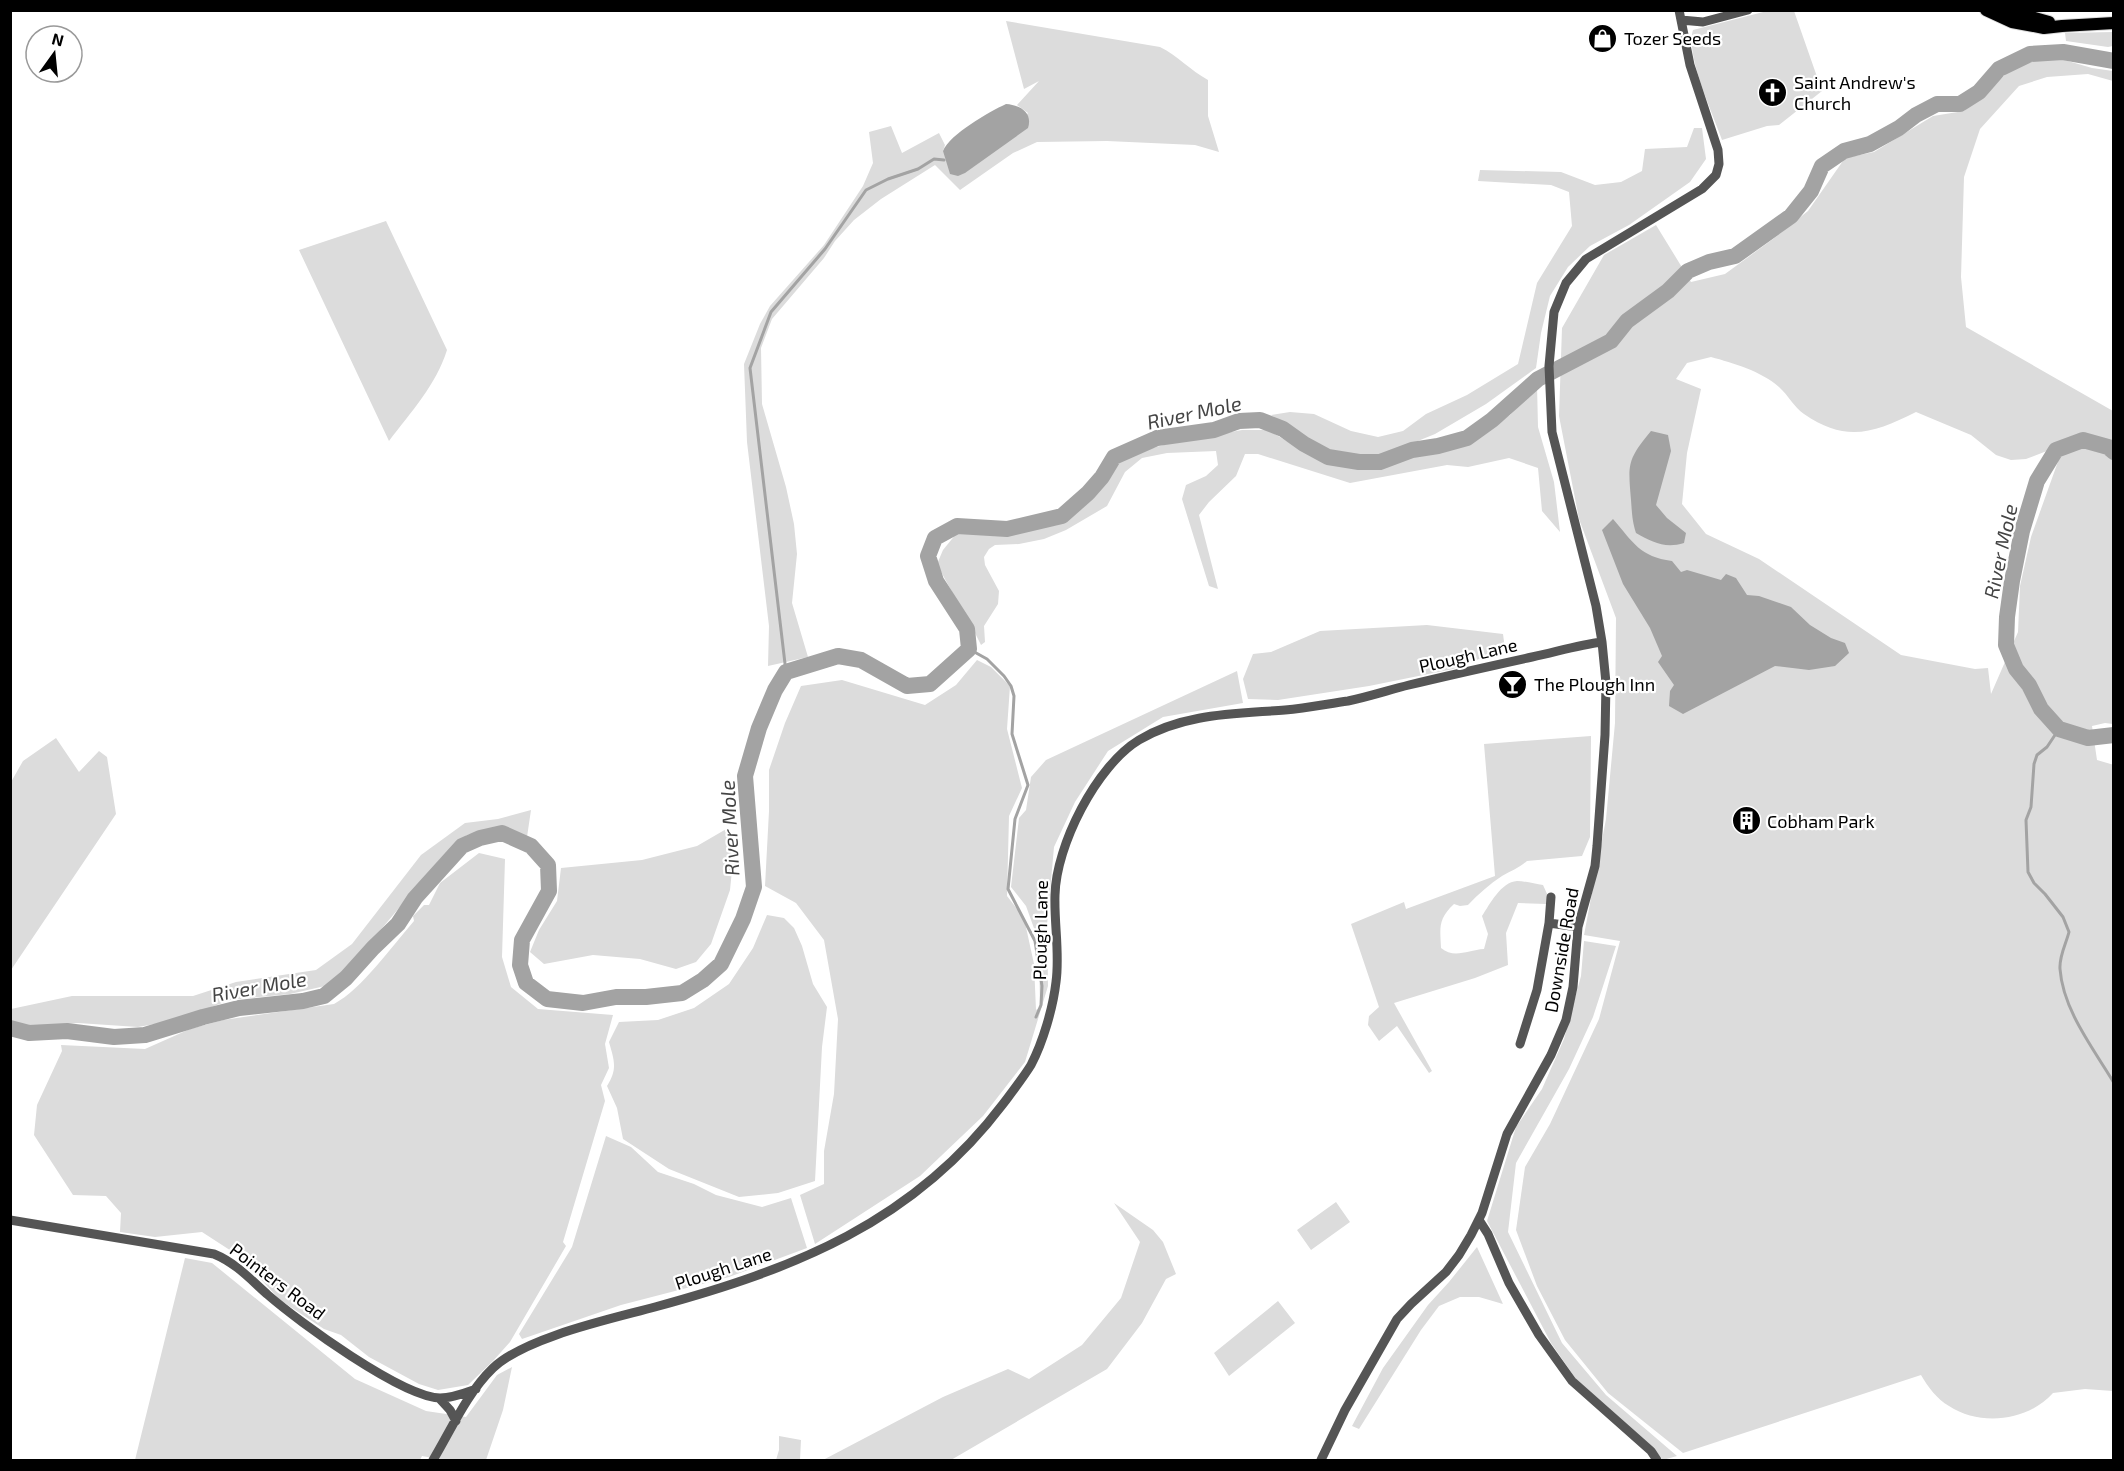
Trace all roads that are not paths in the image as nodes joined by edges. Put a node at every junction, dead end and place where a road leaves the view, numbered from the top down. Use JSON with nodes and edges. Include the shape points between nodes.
{"nodes":[{"id":1,"x":1748,"y":10,"type":"edge"},
{"id":2,"x":1986,"y":10,"type":"edge"},
{"id":3,"x":2007,"y":10,"type":"edge"},
{"id":4,"x":1680,"y":15,"type":"edge"},
{"id":5,"x":2114,"y":23,"type":"edge"},
{"id":6,"x":2062,"y":26,"type":"junction"},
{"id":7,"x":1602,"y":642,"type":"junction"},
{"id":8,"x":1551,"y":897,"type":"dead end"},
{"id":9,"x":1549,"y":923,"type":"junction"},
{"id":10,"x":1578,"y":927,"type":"junction"},
{"id":11,"x":1520,"y":1044,"type":"dead end"},
{"id":12,"x":10,"y":1220,"type":"edge"},
{"id":13,"x":1479,"y":1220,"type":"junction"},
{"id":14,"x":476,"y":1389,"type":"junction"},
{"id":15,"x":439,"y":1398,"type":"junction"},
{"id":16,"x":456,"y":1421,"type":"junction"},
{"id":17,"x":433,"y":1461,"type":"edge"},
{"id":18,"x":1321,"y":1461,"type":"edge"},
{"id":19,"x":1657,"y":1461,"type":"edge"}],
"edges":[{"from":1,"to":4,"type":"street","via":[[1703,22]]},
{"from":2,"to":6,"type":"main road","via":[[2028,26]]},
{"from":3,"to":6,"type":"main road"},
{"from":4,"to":7,"type":"street","name":"Downside Road","via":[[1690,65],[1717,142],[1716,175],[1702,189],[1586,259],[1562,291],[1551,329],[1548,378],[1554,445]]},
{"from":5,"to":6,"type":"main road"},
{"from":7,"to":10,"type":"street","name":"Downside Road","via":[[1606,709],[1597,846]]},
{"from":7,"to":14,"type":"street","name":"Plough Lane","via":[[1352,700],[1286,710],[1233,712],[1183,722],[1139,740],[1108,766],[1086,800],[1059,863],[1055,892],[1057,978],[1051,1013],[1031,1065],[956,1158],[905,1202],[795,1262],[738,1283],[587,1325],[520,1350],[495,1367]]},
{"from":8,"to":9,"type":"street"},
{"from":9,"to":10,"type":"street"},
{"from":9,"to":11,"type":"street","via":[[1537,990]]},
{"from":10,"to":13,"type":"street","name":"Downside Road","via":[[1566,1020],[1507,1134]]},
{"from":12,"to":15,"type":"street","name":"Pointers Road","via":[[224,1258],[300,1320],[369,1367],[411,1389]]},
{"from":13,"to":18,"type":"street","name":"Downside Road","via":[[1452,1264],[1398,1319],[1345,1410]]},
{"from":13,"to":19,"type":"street","via":[[1539,1335],[1572,1381],[1652,1451]]},
{"from":14,"to":15,"type":"street"},
{"from":14,"to":16,"type":"street","name":"Plough Lane"},
{"from":15,"to":16,"type":"street"},
{"from":16,"to":17,"type":"street","name":"Plough Lane"}]}
